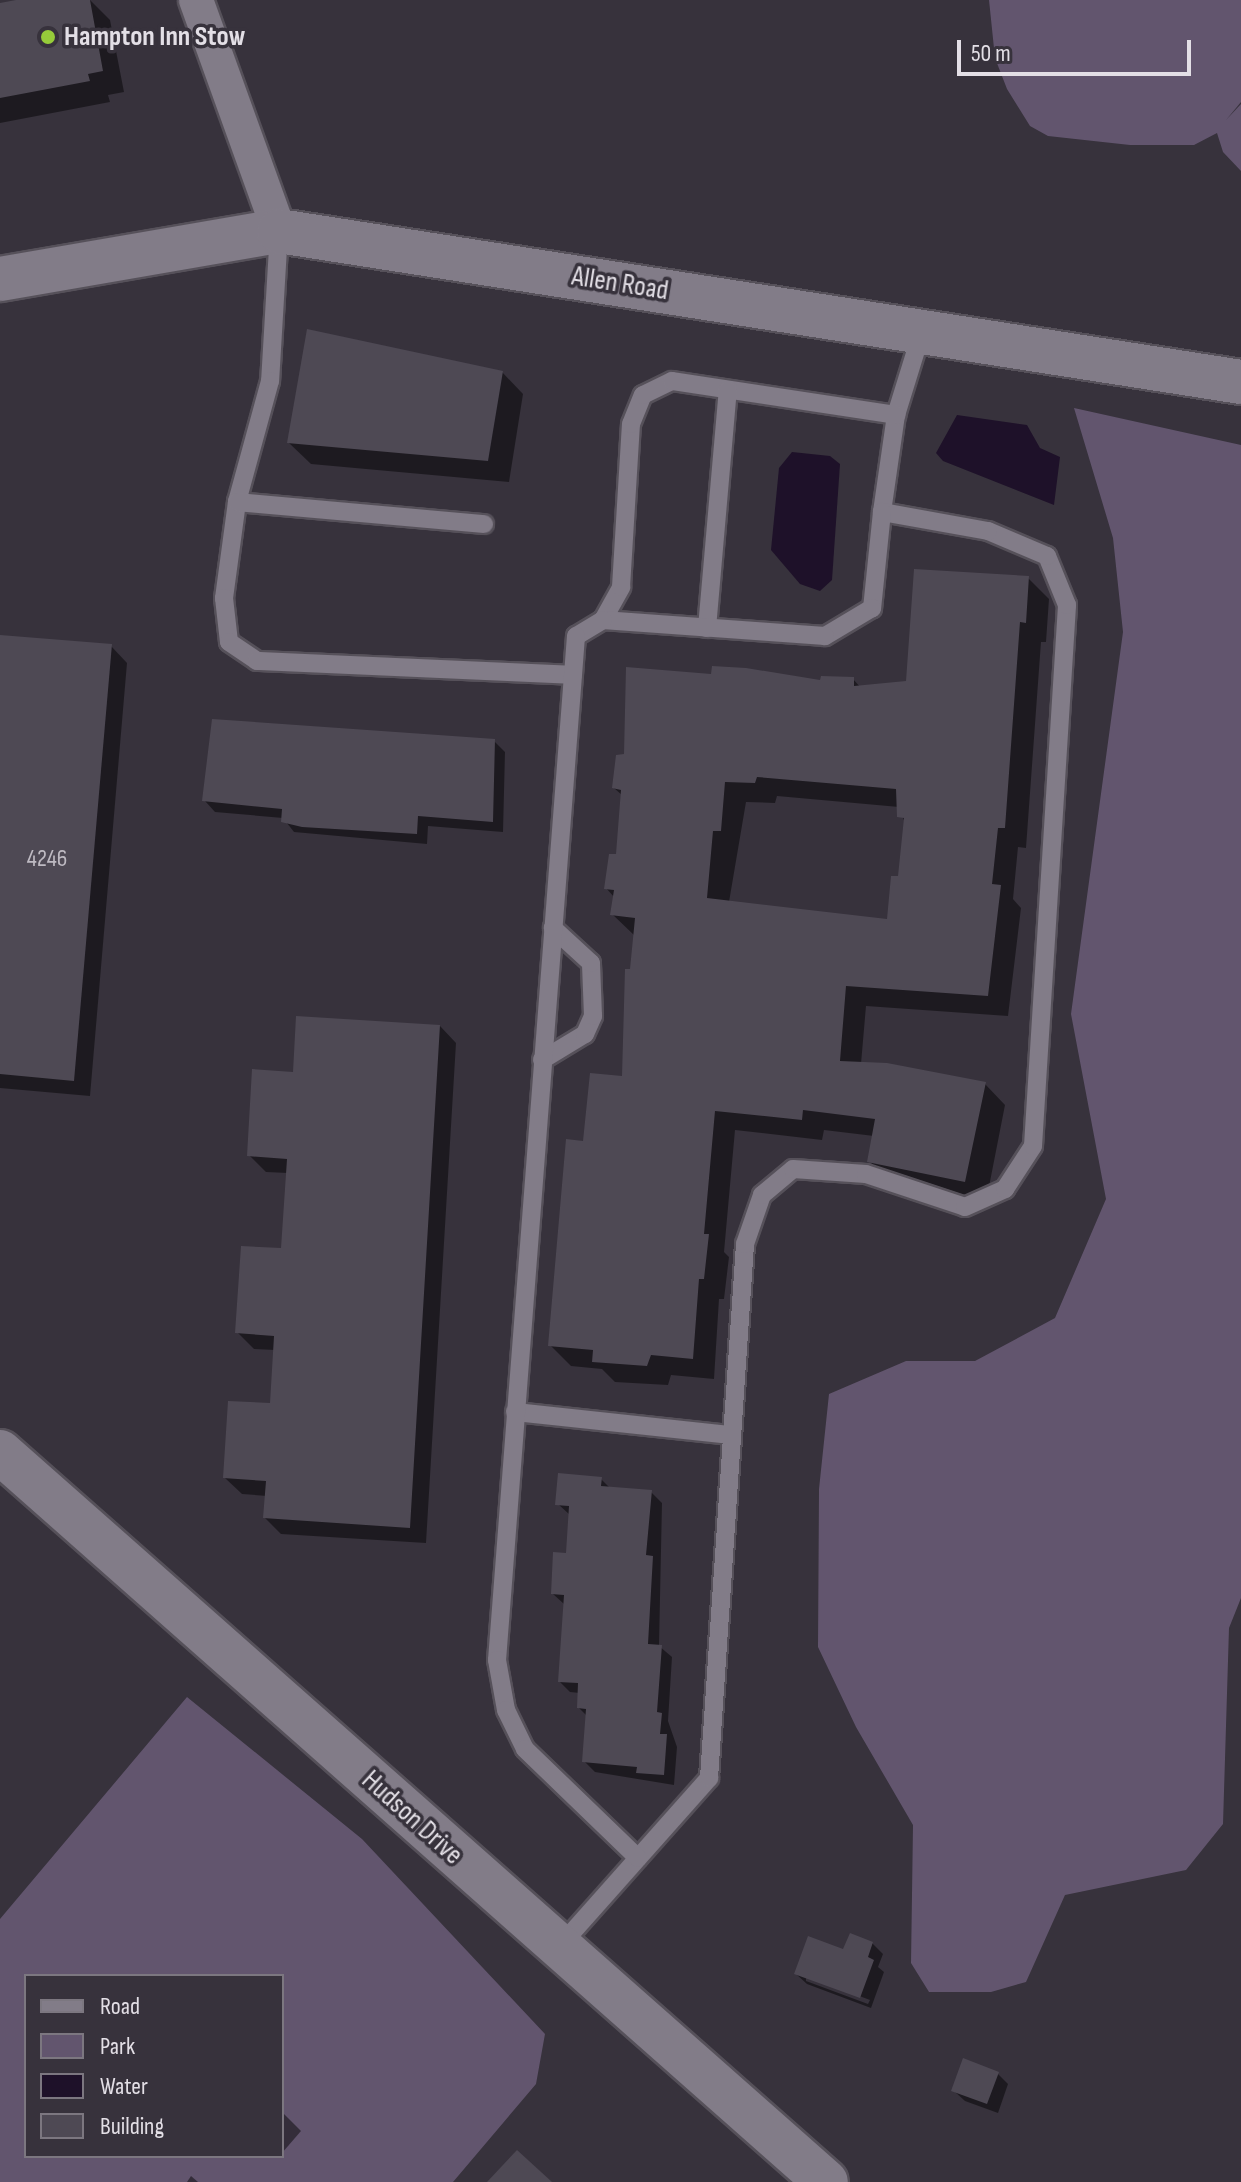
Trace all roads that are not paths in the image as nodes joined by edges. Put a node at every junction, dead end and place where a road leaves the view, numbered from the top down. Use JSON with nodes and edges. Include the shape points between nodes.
{"nodes":[{"id":1,"x":196,"y":0,"type":"edge"},
{"id":2,"x":279,"y":231,"type":"junction"},
{"id":3,"x":0,"y":279,"type":"edge"},
{"id":4,"x":922,"y":331,"type":"junction"},
{"id":5,"x":1241,"y":382,"type":"edge"},
{"id":6,"x":728,"y":390,"type":"junction"},
{"id":7,"x":896,"y":415,"type":"junction"},
{"id":8,"x":237,"y":502,"type":"junction"},
{"id":9,"x":882,"y":512,"type":"junction"},
{"id":10,"x":484,"y":524,"type":"dead end"},
{"id":11,"x":603,"y":620,"type":"junction"},
{"id":12,"x":707,"y":628,"type":"junction"},
{"id":13,"x":573,"y":675,"type":"junction"},
{"id":14,"x":553,"y":928,"type":"junction"},
{"id":15,"x":542,"y":1060,"type":"junction"},
{"id":16,"x":515,"y":1412,"type":"junction"},
{"id":17,"x":732,"y":1435,"type":"junction"},
{"id":18,"x":0,"y":1452,"type":"edge"},
{"id":19,"x":638,"y":1858,"type":"junction"},
{"id":20,"x":558,"y":1948,"type":"junction"},
{"id":21,"x":826,"y":2182,"type":"edge"}],
"edges":[{"from":1,"to":2,"type":"street"},
{"from":2,"to":3,"type":"street","name":"Allen Road"},
{"from":2,"to":4,"type":"street","name":"Allen Road"},
{"from":2,"to":8,"type":"lane","via":[[270,381]]},
{"from":4,"to":5,"type":"street","name":"Allen Road"},
{"from":4,"to":7,"type":"lane"},
{"from":6,"to":7,"type":"lane"},
{"from":6,"to":11,"type":"lane","via":[[672,381],[643,395],[631,424],[621,587]]},
{"from":6,"to":12,"type":"lane"},
{"from":7,"to":9,"type":"lane"},
{"from":8,"to":10,"type":"lane"},
{"from":8,"to":13,"type":"lane","via":[[224,598],[229,642],[257,661]]},
{"from":9,"to":12,"type":"lane","via":[[872,608],[825,636]]},
{"from":9,"to":17,"type":"lane","via":[[988,531],[1047,556],[1067,605],[1033,1146],[1005,1189],[965,1207],[866,1174],[793,1169],[762,1195],[745,1244]]},
{"from":11,"to":12,"type":"lane"},
{"from":11,"to":13,"type":"lane","via":[[576,636]]},
{"from":13,"to":14,"type":"lane"},
{"from":14,"to":15,"type":"lane"},
{"from":14,"to":15,"type":"lane","via":[[591,963],[593,1016],[585,1034]]},
{"from":15,"to":16,"type":"lane"},
{"from":16,"to":17,"type":"lane"},
{"from":16,"to":19,"type":"lane","via":[[497,1660],[506,1710],[525,1749]]},
{"from":17,"to":19,"type":"lane","via":[[709,1778]]},
{"from":18,"to":20,"type":"street","name":"Hudson Drive"},
{"from":19,"to":20,"type":"lane"},
{"from":20,"to":21,"type":"street","name":"Hudson Drive"}]}
